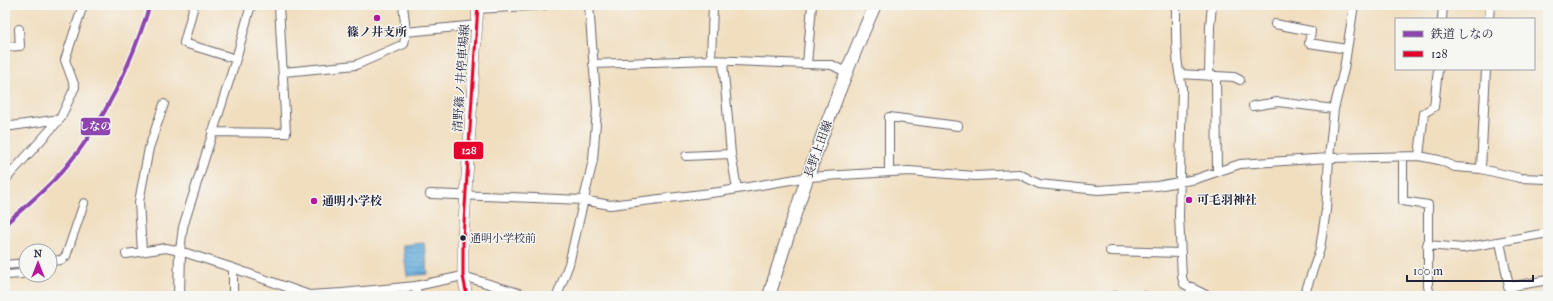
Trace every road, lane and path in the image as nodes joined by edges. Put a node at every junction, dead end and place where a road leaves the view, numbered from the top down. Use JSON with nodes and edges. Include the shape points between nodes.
{"nodes":[{"id":1,"x":83,"y":5,"type":"edge"},
{"id":2,"x":194,"y":5,"type":"edge"},
{"id":3,"x":251,"y":5,"type":"edge"},
{"id":4,"x":279,"y":5,"type":"edge"},
{"id":5,"x":403,"y":5,"type":"edge"},
{"id":6,"x":545,"y":5,"type":"edge"},
{"id":7,"x":589,"y":5,"type":"edge"},
{"id":8,"x":713,"y":5,"type":"edge"},
{"id":9,"x":812,"y":5,"type":"edge"},
{"id":10,"x":875,"y":5,"type":"edge"},
{"id":11,"x":1176,"y":5,"type":"edge"},
{"id":12,"x":1212,"y":5,"type":"edge"},
{"id":13,"x":1354,"y":5,"type":"edge"},
{"id":14,"x":1443,"y":5,"type":"edge"},
{"id":15,"x":1490,"y":5,"type":"edge"},
{"id":16,"x":478,"y":7,"type":"edge"},
{"id":17,"x":1442,"y":18,"type":"edge"},
{"id":18,"x":1489,"y":18,"type":"edge"},
{"id":19,"x":1275,"y":24,"type":"dead end"},
{"id":20,"x":477,"y":25,"type":"junction"},
{"id":21,"x":19,"y":29,"type":"dead end"},
{"id":22,"x":406,"y":32,"type":"junction"},
{"id":23,"x":5,"y":47,"type":"edge"},
{"id":24,"x":1347,"y":49,"type":"junction"},
{"id":25,"x":236,"y":59,"type":"junction"},
{"id":26,"x":711,"y":60,"type":"junction"},
{"id":27,"x":723,"y":62,"type":"junction"},
{"id":28,"x":593,"y":64,"type":"junction"},
{"id":29,"x":806,"y":64,"type":"junction"},
{"id":30,"x":1438,"y":70,"type":"edge"},
{"id":31,"x":1486,"y":70,"type":"edge"},
{"id":32,"x":284,"y":72,"type":"junction"},
{"id":33,"x":847,"y":73,"type":"junction"},
{"id":34,"x":1179,"y":74,"type":"junction"},
{"id":35,"x":1213,"y":77,"type":"junction"},
{"id":36,"x":1240,"y":80,"type":"dead end"},
{"id":37,"x":164,"y":104,"type":"dead end"},
{"id":38,"x":1253,"y":106,"type":"dead end"},
{"id":39,"x":1334,"y":109,"type":"junction"},
{"id":40,"x":60,"y":119,"type":"junction"},
{"id":41,"x":958,"y":126,"type":"dead end"},
{"id":42,"x":5,"y":127,"type":"edge"},
{"id":43,"x":212,"y":132,"type":"junction"},
{"id":44,"x":731,"y":154,"type":"junction"},
{"id":45,"x":686,"y":156,"type":"dead end"},
{"id":46,"x":1419,"y":156,"type":"junction"},
{"id":47,"x":1329,"y":158,"type":"junction"},
{"id":48,"x":1403,"y":158,"type":"junction"},
{"id":49,"x":5,"y":168,"type":"edge"},
{"id":50,"x":1481,"y":169,"type":"junction"},
{"id":51,"x":888,"y":171,"type":"junction"},
{"id":52,"x":1217,"y":172,"type":"junction"},
{"id":53,"x":808,"y":177,"type":"junction"},
{"id":54,"x":6,"y":179,"type":"edge"},
{"id":55,"x":1548,"y":179,"type":"edge"},
{"id":56,"x":1179,"y":182,"type":"junction"},
{"id":57,"x":737,"y":189,"type":"junction"},
{"id":58,"x":430,"y":194,"type":"dead end"},
{"id":59,"x":466,"y":195,"type":"junction"},
{"id":60,"x":583,"y":200,"type":"junction"},
{"id":61,"x":84,"y":203,"type":"dead end"},
{"id":62,"x":1548,"y":232,"type":"edge"},
{"id":63,"x":1500,"y":242,"type":"junction"},
{"id":64,"x":1427,"y":245,"type":"junction"},
{"id":65,"x":142,"y":251,"type":"junction"},
{"id":66,"x":180,"y":251,"type":"junction"},
{"id":67,"x":1110,"y":251,"type":"dead end"},
{"id":68,"x":1181,"y":253,"type":"junction"},
{"id":69,"x":126,"y":254,"type":"dead end"},
{"id":70,"x":58,"y":260,"type":"edge"},
{"id":71,"x":18,"y":264,"type":"edge"},
{"id":72,"x":5,"y":265,"type":"edge"},
{"id":73,"x":233,"y":268,"type":"junction"},
{"id":74,"x":18,"y":274,"type":"edge"},
{"id":75,"x":5,"y":275,"type":"edge"},
{"id":76,"x":463,"y":276,"type":"junction"},
{"id":77,"x":1548,"y":280,"type":"edge"},
{"id":78,"x":416,"y":286,"type":"junction"},
{"id":79,"x":1192,"y":287,"type":"junction"},
{"id":80,"x":1508,"y":287,"type":"junction"},
{"id":81,"x":307,"y":295,"type":"edge"},
{"id":82,"x":179,"y":296,"type":"edge"},
{"id":83,"x":234,"y":296,"type":"edge"},
{"id":84,"x":417,"y":296,"type":"edge"},
{"id":85,"x":467,"y":296,"type":"edge"},
{"id":86,"x":528,"y":296,"type":"edge"},
{"id":87,"x":557,"y":296,"type":"edge"},
{"id":88,"x":769,"y":296,"type":"edge"},
{"id":89,"x":1115,"y":296,"type":"edge"},
{"id":90,"x":1144,"y":296,"type":"edge"},
{"id":91,"x":1189,"y":296,"type":"edge"},
{"id":92,"x":1208,"y":296,"type":"edge"},
{"id":93,"x":1304,"y":296,"type":"edge"},
{"id":94,"x":1430,"y":296,"type":"edge"},
{"id":95,"x":1511,"y":296,"type":"edge"}],
"edges":[{"from":1,"to":40,"type":"street","via":[[65,60],[75,87]]},
{"from":2,"to":25,"type":"street","via":[[184,43]]},
{"from":3,"to":25,"type":"street"},
{"from":4,"to":32,"type":"street"},
{"from":5,"to":22,"type":"street"},
{"from":6,"to":16,"type":"street"},
{"from":7,"to":28,"type":"street"},
{"from":8,"to":26,"type":"street"},
{"from":9,"to":29,"type":"street"},
{"from":10,"to":33,"type":"main road","name":"長野上田線"},
{"from":11,"to":34,"type":"street"},
{"from":12,"to":35,"type":"street","via":[[1210,26]]},
{"from":13,"to":24,"type":"street"},
{"from":14,"to":17,"type":"street"},
{"from":15,"to":18,"type":"street"},
{"from":16,"to":20,"type":"main road","name":"清野篠ノ井停車場線"},
{"from":19,"to":24,"type":"street","via":[[1311,31],[1309,43]]},
{"from":20,"to":22,"type":"street"},
{"from":20,"to":59,"type":"main road","name":"清野篠ノ井停車場線"},
{"from":21,"to":23,"type":"street","via":[[20,46]]},
{"from":22,"to":32,"type":"street","via":[[404,44],[356,65]]},
{"from":24,"to":39,"type":"street"},
{"from":25,"to":43,"type":"street"},
{"from":26,"to":27,"type":"street"},
{"from":26,"to":28,"type":"street"},
{"from":27,"to":29,"type":"street"},
{"from":27,"to":44,"type":"street"},
{"from":28,"to":60,"type":"street","via":[[597,109],[593,160]]},
{"from":29,"to":33,"type":"street","via":[[832,65]]},
{"from":30,"to":46,"type":"street","via":[[1434,107],[1424,113]]},
{"from":31,"to":50,"type":"street"},
{"from":32,"to":43,"type":"street","via":[[286,133]]},
{"from":33,"to":53,"type":"main road","name":"長野上田線"},
{"from":34,"to":35,"type":"street"},
{"from":34,"to":56,"type":"street","via":[[1182,86]]},
{"from":35,"to":36,"type":"street","via":[[1234,77]]},
{"from":35,"to":52,"type":"street"},
{"from":37,"to":65,"type":"street","via":[[149,148],[139,202]]},
{"from":38,"to":39,"type":"street","via":[[1278,102]]},
{"from":39,"to":47,"type":"street"},
{"from":40,"to":42,"type":"street"},
{"from":40,"to":54,"type":"street"},
{"from":41,"to":51,"type":"street","via":[[889,116]]},
{"from":43,"to":66,"type":"street","via":[[183,227]]},
{"from":44,"to":45,"type":"street"},
{"from":44,"to":57,"type":"street"},
{"from":46,"to":48,"type":"street"},
{"from":46,"to":50,"type":"street","via":[[1439,160],[1455,168]]},
{"from":47,"to":48,"type":"street"},
{"from":47,"to":52,"type":"street","via":[[1240,164]]},
{"from":47,"to":93,"type":"street","via":[[1326,210],[1320,249]]},
{"from":48,"to":64,"type":"street","via":[[1402,201],[1428,205]]},
{"from":49,"to":54,"type":"street"},
{"from":50,"to":55,"type":"street","via":[[1520,178]]},
{"from":51,"to":53,"type":"street"},
{"from":51,"to":56,"type":"street","via":[[975,176],[1018,174],[1039,184],[1098,190]]},
{"from":52,"to":56,"type":"street"},
{"from":53,"to":57,"type":"street"},
{"from":53,"to":88,"type":"main road","name":"長野上田線"},
{"from":56,"to":68,"type":"street"},
{"from":57,"to":60,"type":"street","via":[[610,205]]},
{"from":58,"to":59,"type":"street"},
{"from":59,"to":60,"type":"street"},
{"from":59,"to":76,"type":"main road","name":"清野篠ノ井停車場線"},
{"from":60,"to":87,"type":"street","via":[[570,264]]},
{"from":61,"to":70,"type":"street","via":[[66,256]]},
{"from":62,"to":63,"type":"street"},
{"from":63,"to":64,"type":"street","via":[[1463,248]]},
{"from":63,"to":80,"type":"street"},
{"from":64,"to":94,"type":"street"},
{"from":65,"to":66,"type":"street","via":[[166,248]]},
{"from":65,"to":69,"type":"street"},
{"from":66,"to":73,"type":"street"},
{"from":66,"to":82,"type":"street"},
{"from":67,"to":68,"type":"street"},
{"from":68,"to":79,"type":"street","via":[[1184,284]]},
{"from":71,"to":72,"type":"street"},
{"from":73,"to":81,"type":"street"},
{"from":73,"to":83,"type":"street"},
{"from":74,"to":75,"type":"street"},
{"from":76,"to":78,"type":"street"},
{"from":76,"to":85,"type":"main road","name":"清野篠ノ井停車場線"},
{"from":76,"to":86,"type":"street"},
{"from":77,"to":80,"type":"street"},
{"from":78,"to":81,"type":"street"},
{"from":78,"to":84,"type":"street"},
{"from":79,"to":91,"type":"street"},
{"from":79,"to":92,"type":"street"},
{"from":80,"to":95,"type":"street"},
{"from":89,"to":90,"type":"street"}]}
